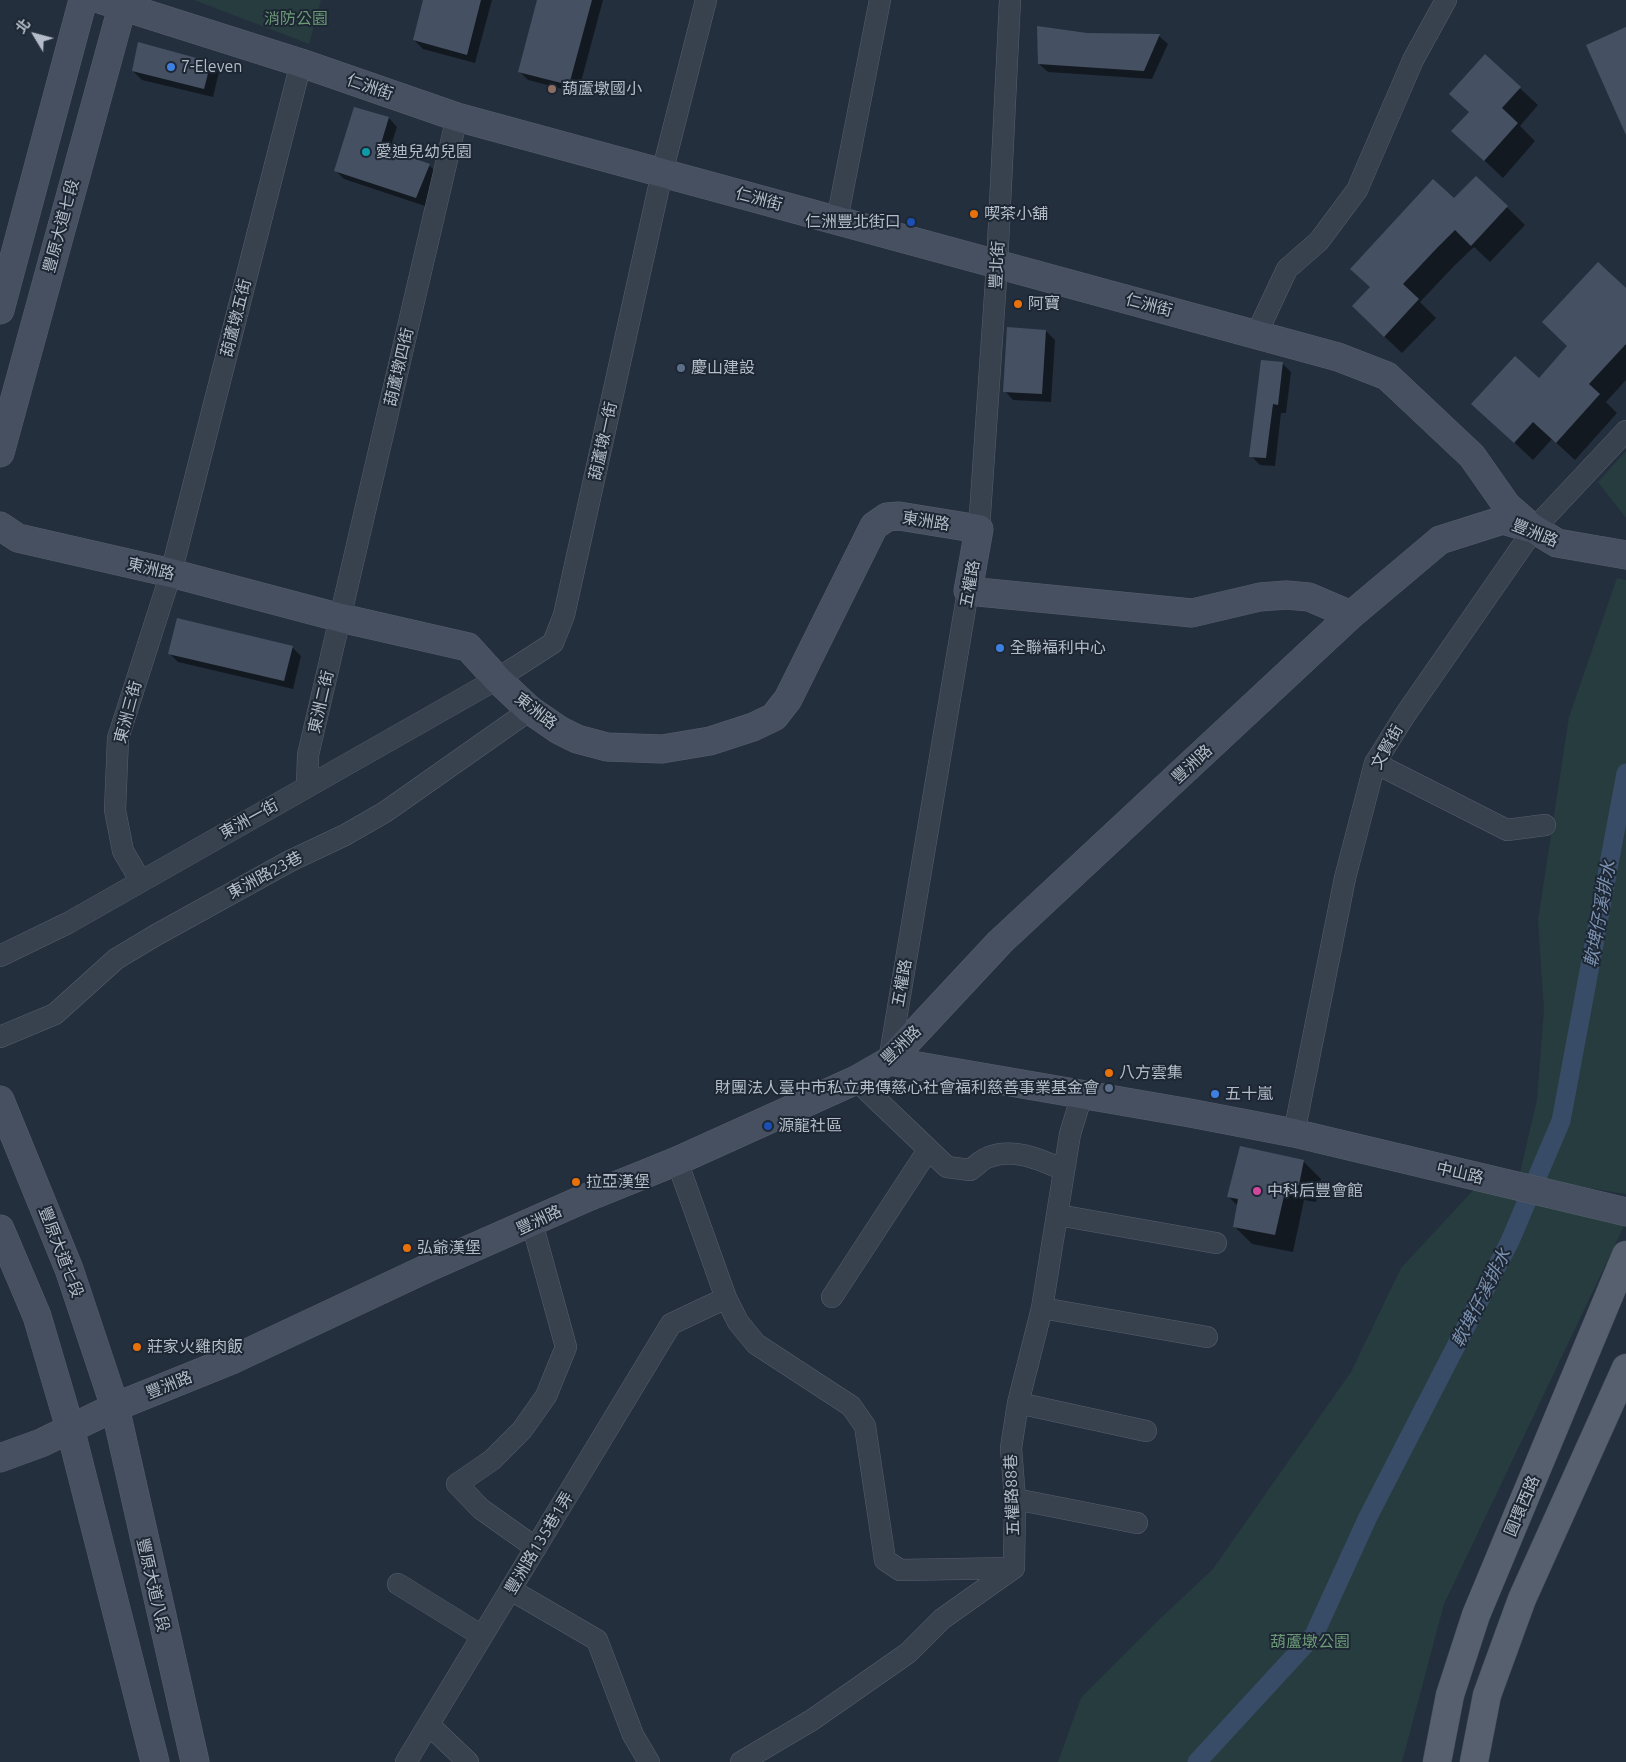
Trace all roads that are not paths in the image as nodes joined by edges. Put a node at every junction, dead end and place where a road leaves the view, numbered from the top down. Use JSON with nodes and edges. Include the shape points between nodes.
{"nodes":[{"id":1,"x":83,"y":0,"type":"edge"},
{"id":2,"x":706,"y":0,"type":"edge"},
{"id":3,"x":880,"y":0,"type":"edge"},
{"id":4,"x":1010,"y":0,"type":"edge"},
{"id":5,"x":1446,"y":0,"type":"edge"},
{"id":6,"x":115,"y":2,"type":"edge"},
{"id":7,"x":301,"y":63,"type":"junction"},
{"id":8,"x":457,"y":117,"type":"junction"},
{"id":9,"x":662,"y":173,"type":"junction"},
{"id":10,"x":837,"y":220,"type":"junction"},
{"id":11,"x":998,"y":265,"type":"junction"},
{"id":12,"x":0,"y":310,"type":"edge"},
{"id":13,"x":1256,"y":334,"type":"junction"},
{"id":14,"x":1626,"y":431,"type":"edge"},
{"id":15,"x":0,"y":453,"type":"edge"},
{"id":16,"x":0,"y":526,"type":"edge"},
{"id":17,"x":1534,"y":529,"type":"junction"},
{"id":18,"x":979,"y":530,"type":"junction"},
{"id":19,"x":1622,"y":554,"type":"edge"},
{"id":20,"x":171,"y":573,"type":"junction"},
{"id":21,"x":968,"y":590,"type":"junction"},
{"id":22,"x":1351,"y":616,"type":"junction"},
{"id":23,"x":341,"y":618,"type":"junction"},
{"id":24,"x":497,"y":679,"type":"junction"},
{"id":25,"x":530,"y":710,"type":"junction"},
{"id":26,"x":1375,"y":763,"type":"junction"},
{"id":27,"x":307,"y":786,"type":"junction"},
{"id":28,"x":1544,"y":825,"type":"dead end"},
{"id":29,"x":140,"y":880,"type":"junction"},
{"id":30,"x":0,"y":956,"type":"edge"},
{"id":31,"x":0,"y":1037,"type":"edge"},
{"id":32,"x":889,"y":1061,"type":"junction"},
{"id":33,"x":856,"y":1080,"type":"junction"},
{"id":34,"x":1082,"y":1095,"type":"junction"},
{"id":35,"x":0,"y":1100,"type":"edge"},
{"id":36,"x":1294,"y":1133,"type":"junction"},
{"id":37,"x":928,"y":1150,"type":"junction"},
{"id":38,"x":677,"y":1161,"type":"junction"},
{"id":39,"x":1064,"y":1170,"type":"junction"},
{"id":40,"x":1626,"y":1212,"type":"edge"},
{"id":41,"x":1058,"y":1215,"type":"junction"},
{"id":42,"x":532,"y":1223,"type":"junction"},
{"id":43,"x":0,"y":1229,"type":"edge"},
{"id":44,"x":1216,"y":1243,"type":"dead end"},
{"id":45,"x":1626,"y":1255,"type":"edge"},
{"id":46,"x":832,"y":1297,"type":"dead end"},
{"id":47,"x":726,"y":1298,"type":"junction"},
{"id":48,"x":1042,"y":1308,"type":"junction"},
{"id":49,"x":1207,"y":1337,"type":"dead end"},
{"id":50,"x":1626,"y":1368,"type":"edge"},
{"id":51,"x":1018,"y":1403,"type":"junction"},
{"id":52,"x":115,"y":1407,"type":"junction"},
{"id":53,"x":70,"y":1428,"type":"junction"},
{"id":54,"x":1146,"y":1431,"type":"dead end"},
{"id":55,"x":0,"y":1458,"type":"edge"},
{"id":56,"x":1015,"y":1499,"type":"junction"},
{"id":57,"x":1138,"y":1523,"type":"dead end"},
{"id":58,"x":536,"y":1548,"type":"junction"},
{"id":59,"x":1014,"y":1568,"type":"junction"},
{"id":60,"x":398,"y":1584,"type":"dead end"},
{"id":61,"x":511,"y":1590,"type":"junction"},
{"id":62,"x":482,"y":1636,"type":"junction"},
{"id":63,"x":429,"y":1725,"type":"junction"},
{"id":64,"x":155,"y":1762,"type":"edge"},
{"id":65,"x":195,"y":1762,"type":"edge"},
{"id":66,"x":406,"y":1762,"type":"edge"},
{"id":67,"x":468,"y":1762,"type":"edge"},
{"id":68,"x":649,"y":1762,"type":"edge"},
{"id":69,"x":741,"y":1762,"type":"edge"},
{"id":70,"x":1437,"y":1762,"type":"edge"},
{"id":71,"x":1474,"y":1762,"type":"edge"}],
"edges":[{"from":1,"to":12,"type":"street"},
{"from":2,"to":9,"type":"street","name":"葫蘆墩一街"},
{"from":3,"to":10,"type":"street"},
{"from":4,"to":11,"type":"street","name":"豐北街"},
{"from":5,"to":13,"type":"street","via":[[1413,60],[1357,190],[1319,241],[1287,269]]},
{"from":6,"to":7,"type":"street","name":"仁洲街"},
{"from":6,"to":15,"type":"street","name":"豐原大道七段"},
{"from":7,"to":8,"type":"street","name":"仁洲街"},
{"from":7,"to":20,"type":"street","name":"葫蘆墩五街"},
{"from":8,"to":9,"type":"street","name":"仁洲街"},
{"from":8,"to":23,"type":"street","name":"葫蘆墩四街"},
{"from":9,"to":10,"type":"street","name":"仁洲街"},
{"from":9,"to":24,"type":"street","name":"葫蘆墩一街","via":[[564,615],[553,643]]},
{"from":10,"to":11,"type":"street","name":"仁洲街"},
{"from":11,"to":13,"type":"street","name":"仁洲街"},
{"from":11,"to":18,"type":"street","name":"豐北街"},
{"from":13,"to":17,"type":"street","name":"仁洲街","via":[[1338,357],[1387,376],[1472,456],[1507,506]]},
{"from":14,"to":17,"type":"street","name":"文賢街"},
{"from":16,"to":20,"type":"street","name":"東洲路","via":[[18,538]]},
{"from":17,"to":19,"type":"street","name":"豐洲路","via":[[1557,543]]},
{"from":17,"to":22,"type":"street","name":"豐洲路","via":[[1503,520],[1440,540]]},
{"from":17,"to":26,"type":"street","name":"文賢街","via":[[1410,707]]},
{"from":18,"to":21,"type":"street","name":"五權路"},
{"from":18,"to":25,"type":"street","name":"東洲路","via":[[899,516],[887,517],[874,526],[788,699],[774,717],[754,727],[686,746],[622,749],[577,739]]},
{"from":20,"to":23,"type":"street","name":"東洲路"},
{"from":20,"to":29,"type":"street","name":"東洲三街","via":[[118,738],[115,810],[123,851]]},
{"from":21,"to":22,"type":"street","via":[[1192,613],[1286,595],[1309,597]]},
{"from":21,"to":32,"type":"street","name":"五權路"},
{"from":22,"to":32,"type":"street","name":"豐洲路","via":[[1000,942]]},
{"from":23,"to":24,"type":"street","name":"東洲路","via":[[468,647]]},
{"from":23,"to":27,"type":"street","name":"東洲二街","via":[[308,755]]},
{"from":24,"to":25,"type":"street","name":"東洲路"},
{"from":24,"to":27,"type":"street","name":"東洲一街"},
{"from":25,"to":31,"type":"street","name":"東洲路23巷","via":[[385,812],[148,940],[116,959],[55,1014]]},
{"from":26,"to":28,"type":"street","via":[[1507,830]]},
{"from":26,"to":36,"type":"street","name":"文賢街","via":[[1345,878]]},
{"from":27,"to":29,"type":"street","name":"東洲一街"},
{"from":29,"to":30,"type":"street","name":"東洲一街","via":[[68,923]]},
{"from":32,"to":33,"type":"street","name":"豐洲路"},
{"from":32,"to":34,"type":"street"},
{"from":33,"to":37,"type":"street"},
{"from":33,"to":38,"type":"street","name":"豐洲路"},
{"from":34,"to":36,"type":"street"},
{"from":34,"to":39,"type":"street","name":"五權路88巷","via":[[1070,1134]]},
{"from":35,"to":52,"type":"street","name":"豐原大道七段","via":[[69,1269]]},
{"from":36,"to":40,"type":"street","name":"中山路"},
{"from":37,"to":39,"type":"street","via":[[947,1166],[970,1170],[989,1157],[1014,1153]]},
{"from":37,"to":46,"type":"street"},
{"from":38,"to":42,"type":"street","name":"豐洲路"},
{"from":38,"to":47,"type":"street"},
{"from":39,"to":41,"type":"street","name":"五權路88巷"},
{"from":41,"to":44,"type":"street"},
{"from":41,"to":48,"type":"street","name":"五權路88巷"},
{"from":42,"to":52,"type":"street","name":"豐洲路","via":[[345,1305],[234,1359]]},
{"from":42,"to":58,"type":"street","via":[[566,1347],[546,1396],[522,1430],[492,1460],[457,1484],[481,1510]]},
{"from":43,"to":53,"type":"street","via":[[37,1316]]},
{"from":45,"to":70,"type":"main road","name":"圓環西路","via":[[1476,1615],[1450,1695]]},
{"from":47,"to":58,"type":"street","name":"豐洲路135巷1弄","via":[[671,1324]]},
{"from":47,"to":59,"type":"street","via":[[738,1322],[756,1344],[851,1406],[865,1426],[885,1560],[900,1570]]},
{"from":48,"to":49,"type":"street"},
{"from":48,"to":51,"type":"street","name":"五權路88巷"},
{"from":50,"to":71,"type":"main road","via":[[1522,1599],[1487,1695]]},
{"from":51,"to":54,"type":"street"},
{"from":51,"to":56,"type":"street","name":"五權路88巷","via":[[1011,1448]]},
{"from":52,"to":53,"type":"street","name":"豐洲路"},
{"from":52,"to":65,"type":"street","name":"豐原大道八段"},
{"from":53,"to":55,"type":"street","name":"豐洲路"},
{"from":53,"to":64,"type":"street"},
{"from":56,"to":57,"type":"street"},
{"from":56,"to":59,"type":"street","name":"五權路88巷"},
{"from":58,"to":61,"type":"street","name":"豐洲路135巷1弄"},
{"from":59,"to":69,"type":"street","via":[[942,1619],[908,1652],[812,1720]]},
{"from":60,"to":62,"type":"street"},
{"from":61,"to":62,"type":"street","name":"豐洲路135巷1弄"},
{"from":61,"to":68,"type":"street","via":[[598,1640],[633,1735]]},
{"from":62,"to":63,"type":"street","name":"豐洲路135巷1弄"},
{"from":63,"to":66,"type":"street","name":"豐洲路135巷1弄"},
{"from":63,"to":67,"type":"street"}]}
